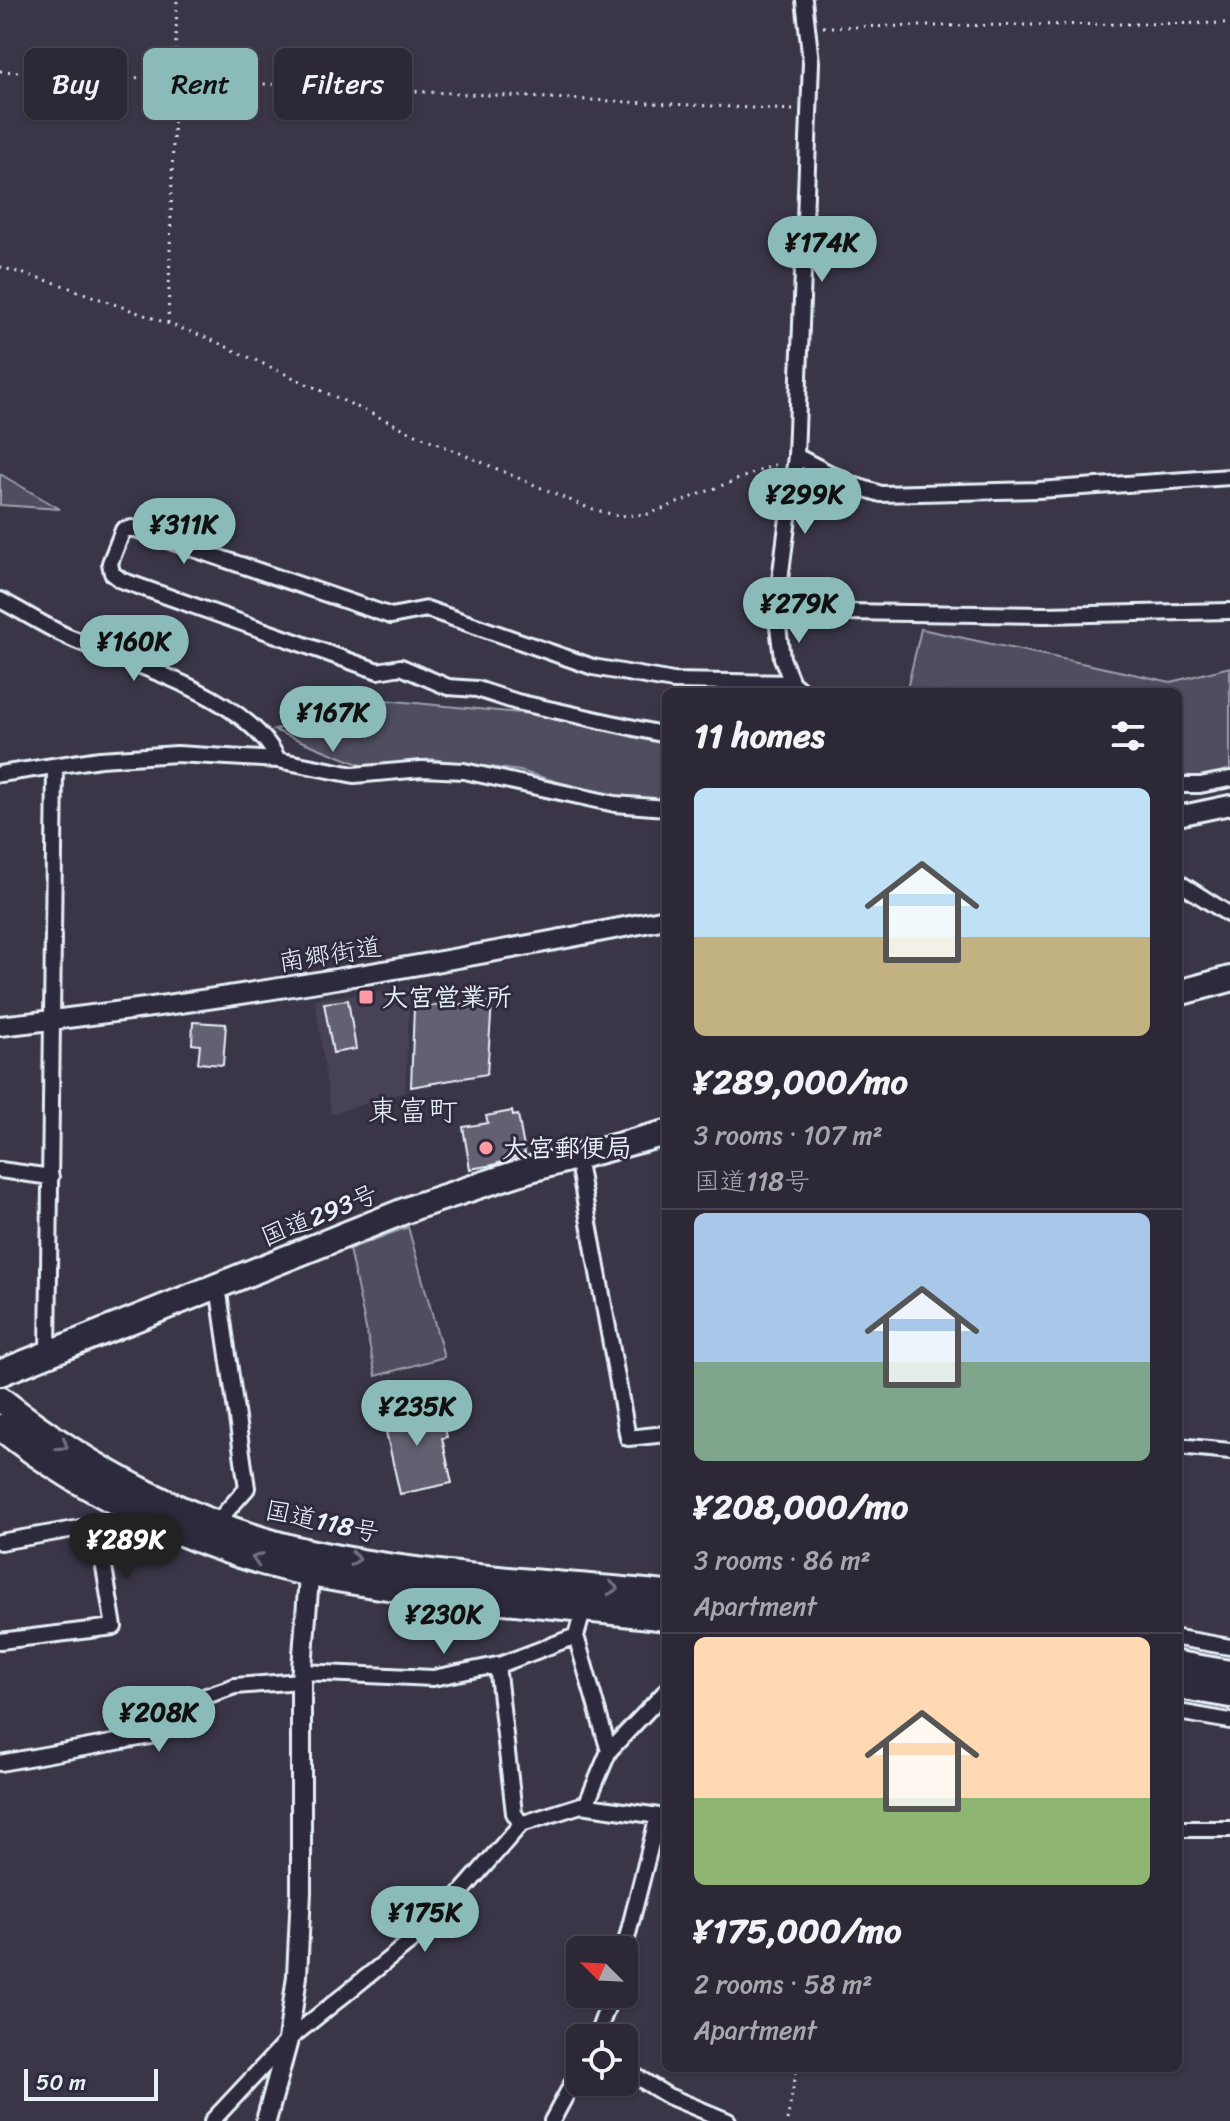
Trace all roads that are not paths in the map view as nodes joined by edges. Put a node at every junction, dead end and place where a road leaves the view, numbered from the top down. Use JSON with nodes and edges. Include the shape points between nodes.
{"nodes":[{"id":1,"x":804,"y":0,"type":"edge"},
{"id":2,"x":796,"y":456,"type":"junction"},
{"id":3,"x":1230,"y":477,"type":"edge"},
{"id":4,"x":0,"y":600,"type":"edge"},
{"id":5,"x":776,"y":611,"type":"junction"},
{"id":6,"x":1230,"y":611,"type":"edge"},
{"id":7,"x":797,"y":688,"type":"edge"},
{"id":8,"x":662,"y":734,"type":"edge"},
{"id":9,"x":278,"y":760,"type":"junction"},
{"id":10,"x":55,"y":768,"type":"junction"},
{"id":11,"x":0,"y":774,"type":"edge"},
{"id":12,"x":1230,"y":779,"type":"edge"},
{"id":13,"x":1182,"y":785,"type":"edge"},
{"id":14,"x":1230,"y":805,"type":"edge"},
{"id":15,"x":662,"y":808,"type":"edge"},
{"id":16,"x":1182,"y":815,"type":"edge"},
{"id":17,"x":1182,"y":885,"type":"edge"},
{"id":18,"x":1230,"y":915,"type":"edge"},
{"id":19,"x":662,"y":920,"type":"edge"},
{"id":20,"x":1230,"y":979,"type":"edge"},
{"id":21,"x":1182,"y":992,"type":"edge"},
{"id":22,"x":53,"y":1020,"type":"junction"},
{"id":23,"x":0,"y":1026,"type":"edge"},
{"id":24,"x":662,"y":1134,"type":"edge"},
{"id":25,"x":577,"y":1157,"type":"junction"},
{"id":26,"x":0,"y":1170,"type":"edge"},
{"id":27,"x":51,"y":1177,"type":"junction"},
{"id":28,"x":218,"y":1286,"type":"junction"},
{"id":29,"x":48,"y":1353,"type":"junction"},
{"id":30,"x":0,"y":1373,"type":"edge"},
{"id":31,"x":0,"y":1399,"type":"edge"},
{"id":32,"x":0,"y":1427,"type":"edge"},
{"id":33,"x":662,"y":1434,"type":"edge"},
{"id":34,"x":1182,"y":1446,"type":"edge"},
{"id":35,"x":1230,"y":1451,"type":"edge"},
{"id":36,"x":216,"y":1523,"type":"junction"},
{"id":37,"x":0,"y":1542,"type":"edge"},
{"id":38,"x":310,"y":1563,"type":"junction"},
{"id":39,"x":662,"y":1594,"type":"edge"},
{"id":40,"x":584,"y":1608,"type":"junction"},
{"id":41,"x":662,"y":1618,"type":"edge"},
{"id":42,"x":576,"y":1636,"type":"junction"},
{"id":43,"x":1182,"y":1639,"type":"edge"},
{"id":44,"x":0,"y":1641,"type":"edge"},
{"id":45,"x":1230,"y":1647,"type":"edge"},
{"id":46,"x":497,"y":1665,"type":"junction"},
{"id":47,"x":1182,"y":1665,"type":"edge"},
{"id":48,"x":1230,"y":1673,"type":"edge"},
{"id":49,"x":301,"y":1676,"type":"junction"},
{"id":50,"x":1182,"y":1687,"type":"edge"},
{"id":51,"x":662,"y":1695,"type":"edge"},
{"id":52,"x":1230,"y":1695,"type":"edge"},
{"id":53,"x":1182,"y":1713,"type":"edge"},
{"id":54,"x":1230,"y":1721,"type":"edge"},
{"id":55,"x":609,"y":1751,"type":"junction"},
{"id":56,"x":0,"y":1763,"type":"edge"},
{"id":57,"x":586,"y":1805,"type":"junction"},
{"id":58,"x":662,"y":1816,"type":"edge"},
{"id":59,"x":521,"y":1824,"type":"junction"},
{"id":60,"x":1182,"y":1829,"type":"edge"},
{"id":61,"x":1230,"y":1829,"type":"edge"},
{"id":62,"x":628,"y":1936,"type":"edge"},
{"id":63,"x":288,"y":2040,"type":"junction"},
{"id":64,"x":638,"y":2078,"type":"edge"},
{"id":65,"x":566,"y":2095,"type":"edge"},
{"id":66,"x":212,"y":2121,"type":"edge"},
{"id":67,"x":266,"y":2121,"type":"edge"},
{"id":68,"x":552,"y":2121,"type":"edge"},
{"id":69,"x":728,"y":2121,"type":"edge"}],
"edges":[{"from":1,"to":2,"type":"street","via":[[811,62]]},
{"from":2,"to":3,"type":"street","via":[[881,494]]},
{"from":2,"to":5,"type":"street"},
{"from":4,"to":9,"type":"street","via":[[71,638],[195,691],[256,729]]},
{"from":5,"to":6,"type":"street"},
{"from":5,"to":7,"type":"street","via":[[782,658]]},
{"from":7,"to":8,"type":"street","via":[[673,681],[593,667],[427,609],[391,616],[132,528],[123,530],[110,563],[121,580],[378,671],[401,667],[448,687],[477,689]]},
{"from":9,"to":10,"type":"street","via":[[177,754]]},
{"from":9,"to":15,"type":"street","via":[[354,775],[464,771],[615,804]]},
{"from":10,"to":11,"type":"street"},
{"from":10,"to":22,"type":"street"},
{"from":12,"to":13,"type":"street"},
{"from":14,"to":16,"type":"street"},
{"from":17,"to":18,"type":"street"},
{"from":19,"to":22,"type":"street","name":"南郷街道","via":[[362,975]]},
{"from":20,"to":21,"type":"highway"},
{"from":22,"to":23,"type":"street","name":"南郷街道"},
{"from":22,"to":27,"type":"street"},
{"from":24,"to":25,"type":"highway","name":"国道293号"},
{"from":25,"to":28,"type":"highway","name":"国道293号","via":[[417,1206]]},
{"from":25,"to":33,"type":"street","via":[[628,1438]]},
{"from":26,"to":27,"type":"street"},
{"from":27,"to":29,"type":"street"},
{"from":28,"to":29,"type":"highway","name":"国道293号"},
{"from":28,"to":36,"type":"street","via":[[247,1488]]},
{"from":29,"to":30,"type":"highway","name":"国道293号"},
{"from":31,"to":36,"type":"highway","name":"国道118号","one_way":true,"via":[[110,1474]]},
{"from":38,"to":32,"type":"highway","name":"国道118号","one_way":true,"via":[[206,1542],[101,1493]]},
{"from":34,"to":35,"type":"street"},
{"from":36,"to":38,"type":"highway","name":"国道118号"},
{"from":37,"to":44,"type":"street","via":[[97,1525],[114,1627]]},
{"from":38,"to":39,"type":"highway","name":"国道118号","one_way":true,"via":[[423,1568]]},
{"from":38,"to":40,"type":"highway","name":"国道118号"},
{"from":38,"to":49,"type":"street"},
{"from":40,"to":41,"type":"highway","name":"国道118号"},
{"from":40,"to":42,"type":"street"},
{"from":42,"to":46,"type":"street"},
{"from":42,"to":55,"type":"street"},
{"from":43,"to":45,"type":"street"},
{"from":46,"to":49,"type":"street","via":[[433,1678]]},
{"from":46,"to":59,"type":"street","via":[[514,1813]]},
{"from":47,"to":48,"type":"highway"},
{"from":49,"to":56,"type":"street","via":[[206,1696],[156,1735]]},
{"from":49,"to":63,"type":"street","via":[[301,1892]]},
{"from":50,"to":52,"type":"highway"},
{"from":51,"to":55,"type":"street"},
{"from":53,"to":54,"type":"street"},
{"from":55,"to":57,"type":"street"},
{"from":57,"to":58,"type":"street"},
{"from":57,"to":59,"type":"street"},
{"from":58,"to":62,"type":"street"},
{"from":59,"to":63,"type":"street","via":[[436,1921]]},
{"from":60,"to":61,"type":"street"},
{"from":63,"to":66,"type":"street"},
{"from":63,"to":67,"type":"street"},
{"from":64,"to":69,"type":"street"},
{"from":65,"to":68,"type":"street"}]}
